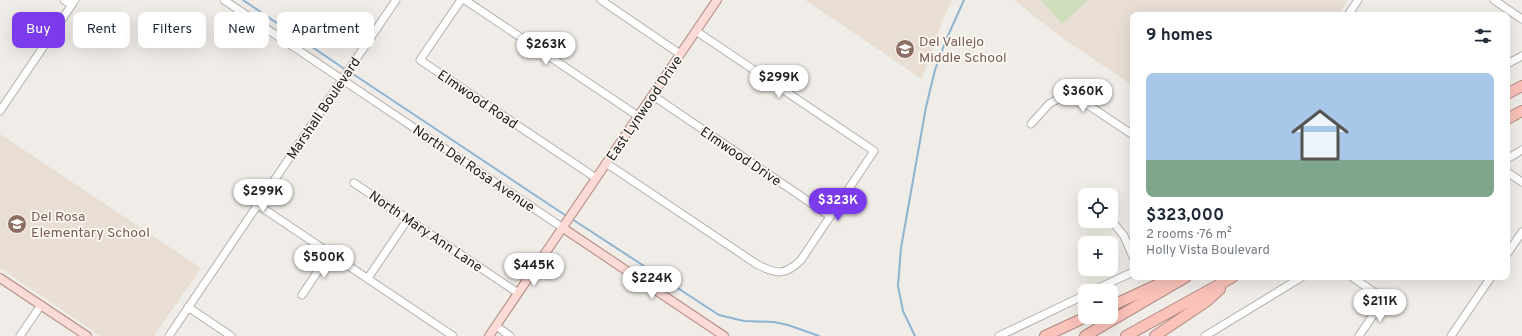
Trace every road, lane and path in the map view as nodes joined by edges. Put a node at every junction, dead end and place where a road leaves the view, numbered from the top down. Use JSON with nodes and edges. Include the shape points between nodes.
{"nodes":[{"id":1,"x":64,"y":0,"type":"edge"},
{"id":2,"x":224,"y":0,"type":"edge"},
{"id":3,"x":396,"y":0,"type":"edge"},
{"id":4,"x":461,"y":0,"type":"edge"},
{"id":5,"x":465,"y":0,"type":"edge"},
{"id":6,"x":601,"y":0,"type":"edge"},
{"id":7,"x":717,"y":0,"type":"edge"},
{"id":8,"x":1358,"y":0,"type":"edge"},
{"id":9,"x":1494,"y":0,"type":"edge"},
{"id":10,"x":73,"y":3,"type":"edge"},
{"id":11,"x":1350,"y":12,"type":"edge"},
{"id":12,"x":1522,"y":19,"type":"edge"},
{"id":13,"x":696,"y":31,"type":"junction"},
{"id":14,"x":680,"y":54,"type":"junction"},
{"id":15,"x":1522,"y":56,"type":"edge"},
{"id":16,"x":1510,"y":62,"type":"edge"},
{"id":17,"x":346,"y":73,"type":"junction"},
{"id":18,"x":1522,"y":86,"type":"edge"},
{"id":19,"x":1510,"y":92,"type":"edge"},
{"id":20,"x":652,"y":95,"type":"junction"},
{"id":21,"x":0,"y":111,"type":"edge"},
{"id":22,"x":1522,"y":111,"type":"edge"},
{"id":23,"x":638,"y":116,"type":"junction"},
{"id":24,"x":1510,"y":117,"type":"edge"},
{"id":25,"x":1031,"y":124,"type":"dead end"},
{"id":26,"x":1130,"y":133,"type":"edge"},
{"id":27,"x":1522,"y":150,"type":"edge"},
{"id":28,"x":1510,"y":157,"type":"edge"},
{"id":29,"x":606,"y":163,"type":"junction"},
{"id":30,"x":1510,"y":174,"type":"edge"},
{"id":31,"x":596,"y":178,"type":"junction"},
{"id":32,"x":1522,"y":182,"type":"edge"},
{"id":33,"x":354,"y":183,"type":"dead end"},
{"id":34,"x":258,"y":204,"type":"junction"},
{"id":35,"x":830,"y":216,"type":"junction"},
{"id":36,"x":408,"y":219,"type":"junction"},
{"id":37,"x":563,"y":228,"type":"junction"},
{"id":38,"x":1118,"y":228,"type":"edge"},
{"id":39,"x":1522,"y":232,"type":"edge"},
{"id":40,"x":1130,"y":250,"type":"edge"},
{"id":41,"x":1510,"y":250,"type":"edge"},
{"id":42,"x":330,"y":253,"type":"junction"},
{"id":43,"x":1130,"y":273,"type":"edge"},
{"id":44,"x":0,"y":278,"type":"edge"},
{"id":45,"x":368,"y":278,"type":"junction"},
{"id":46,"x":1167,"y":280,"type":"edge"},
{"id":47,"x":1181,"y":280,"type":"edge"},
{"id":48,"x":1227,"y":280,"type":"edge"},
{"id":49,"x":1229,"y":280,"type":"edge"},
{"id":50,"x":1297,"y":280,"type":"edge"},
{"id":51,"x":1356,"y":280,"type":"edge"},
{"id":52,"x":1489,"y":280,"type":"edge"},
{"id":53,"x":1107,"y":284,"type":"edge"},
{"id":54,"x":518,"y":293,"type":"junction"},
{"id":55,"x":302,"y":295,"type":"dead end"},
{"id":56,"x":1078,"y":298,"type":"edge"},
{"id":57,"x":1118,"y":303,"type":"edge"},
{"id":58,"x":41,"y":305,"type":"junction"},
{"id":59,"x":188,"y":307,"type":"junction"},
{"id":60,"x":1078,"y":321,"type":"edge"},
{"id":61,"x":496,"y":326,"type":"junction"},
{"id":62,"x":1209,"y":335,"type":"edge"},
{"id":63,"x":20,"y":336,"type":"edge"},
{"id":64,"x":87,"y":336,"type":"edge"},
{"id":65,"x":169,"y":336,"type":"edge"},
{"id":66,"x":230,"y":336,"type":"edge"},
{"id":67,"x":453,"y":336,"type":"edge"},
{"id":68,"x":489,"y":336,"type":"edge"},
{"id":69,"x":510,"y":336,"type":"edge"},
{"id":70,"x":724,"y":336,"type":"edge"},
{"id":71,"x":999,"y":336,"type":"edge"},
{"id":72,"x":1044,"y":336,"type":"edge"},
{"id":73,"x":1085,"y":336,"type":"edge"},
{"id":74,"x":1126,"y":336,"type":"edge"},
{"id":75,"x":1155,"y":336,"type":"edge"},
{"id":76,"x":1359,"y":336,"type":"edge"},
{"id":77,"x":1451,"y":336,"type":"edge"}],
"edges":[{"from":1,"to":10,"type":"street"},
{"from":2,"to":17,"type":"street","name":"North Del Rosa Avenue"},
{"from":3,"to":17,"type":"street","name":"Marshall Boulevard"},
{"from":4,"to":31,"type":"street","name":"Elmwood Road","via":[[420,60]]},
{"from":5,"to":23,"type":"street"},
{"from":6,"to":14,"type":"street"},
{"from":7,"to":13,"type":"main road","name":"East Lynwood Drive"},
{"from":8,"to":11,"type":"street"},
{"from":9,"to":12,"type":"street"},
{"from":10,"to":21,"type":"street"},
{"from":13,"to":14,"type":"main road","name":"East Lynwood Drive"},
{"from":13,"to":35,"type":"street","via":[[874,151]]},
{"from":14,"to":20,"type":"main road","name":"East Lynwood Drive"},
{"from":15,"to":16,"type":"street"},
{"from":17,"to":34,"type":"street","name":"Marshall Boulevard"},
{"from":17,"to":37,"type":"street","name":"North Del Rosa Avenue"},
{"from":18,"to":19,"type":"highway"},
{"from":20,"to":23,"type":"main road","name":"East Lynwood Drive"},
{"from":20,"to":35,"type":"street","name":"Elmwood Drive"},
{"from":22,"to":24,"type":"highway"},
{"from":23,"to":29,"type":"main road","name":"East Lynwood Drive"},
{"from":25,"to":26,"type":"street","via":[[1050,104],[1065,95],[1076,97]]},
{"from":27,"to":28,"type":"street"},
{"from":29,"to":31,"type":"main road","name":"East Lynwood Drive"},
{"from":29,"to":35,"type":"street","via":[[770,271],[784,272],[793,268]]},
{"from":30,"to":32,"type":"street"},
{"from":31,"to":37,"type":"main road","name":"East Lynwood Drive"},
{"from":33,"to":36,"type":"street","name":"North Mary Ann Lane"},
{"from":34,"to":42,"type":"street"},
{"from":34,"to":59,"type":"street","name":"Marshall Boulevard"},
{"from":36,"to":45,"type":"street"},
{"from":36,"to":54,"type":"street","name":"North Mary Ann Lane"},
{"from":37,"to":54,"type":"main road","name":"East Lynwood Drive"},
{"from":37,"to":70,"type":"main road","name":"North Del Rosa Avenue"},
{"from":38,"to":40,"type":"street"},
{"from":39,"to":41,"type":"street"},
{"from":42,"to":45,"type":"street"},
{"from":42,"to":55,"type":"street"},
{"from":43,"to":53,"type":"street"},
{"from":44,"to":58,"type":"main road"},
{"from":45,"to":67,"type":"street"},
{"from":46,"to":57,"type":"highway"},
{"from":47,"to":73,"type":"highway"},
{"from":48,"to":74,"type":"highway"},
{"from":49,"to":75,"type":"highway","via":[[1207,301]]},
{"from":50,"to":62,"type":"street"},
{"from":51,"to":76,"type":"street","via":[[1384,299]]},
{"from":52,"to":77,"type":"street"},
{"from":54,"to":61,"type":"main road","name":"East Lynwood Drive"},
{"from":56,"to":71,"type":"street"},
{"from":58,"to":63,"type":"street"},
{"from":58,"to":64,"type":"main road"},
{"from":59,"to":65,"type":"street","name":"Marshall Boulevard"},
{"from":59,"to":66,"type":"street"},
{"from":60,"to":72,"type":"highway"},
{"from":61,"to":68,"type":"main road","name":"East Lynwood Drive"},
{"from":61,"to":69,"type":"street"}]}
